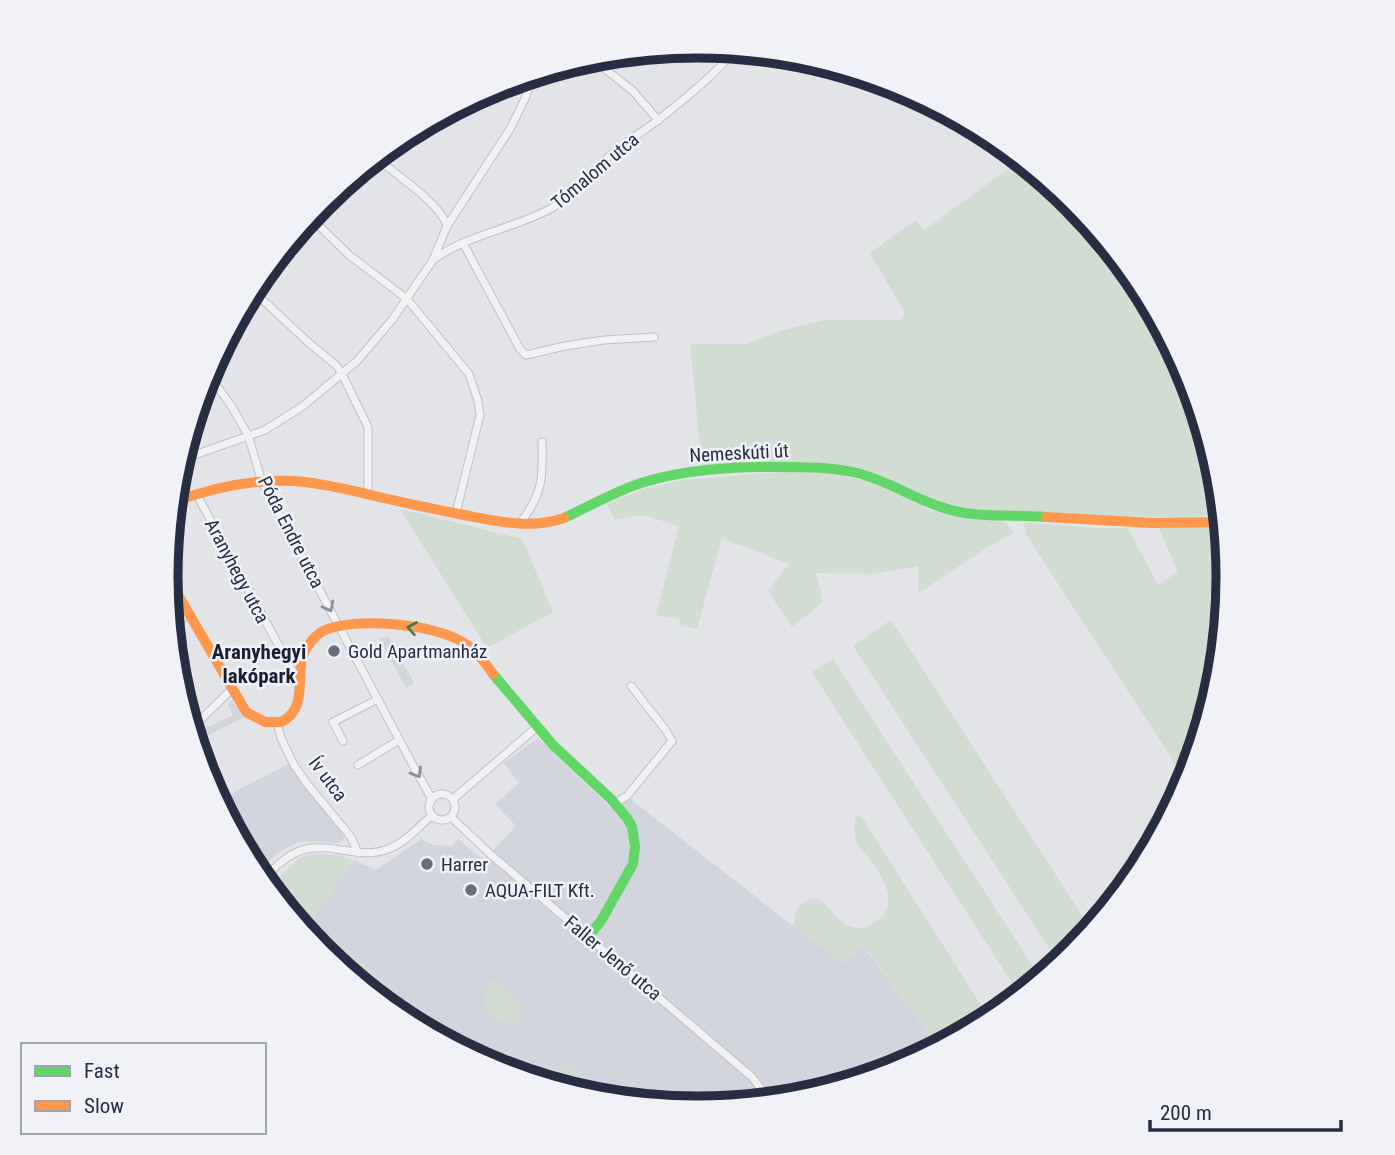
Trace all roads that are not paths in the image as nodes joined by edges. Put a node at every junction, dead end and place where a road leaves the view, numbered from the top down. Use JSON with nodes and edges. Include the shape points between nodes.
{"nodes":[{"id":1,"x":726,"y":59,"type":"edge"},
{"id":2,"x":602,"y":67,"type":"edge"},
{"id":3,"x":530,"y":85,"type":"edge"},
{"id":4,"x":658,"y":120,"type":"junction"},
{"id":5,"x":382,"y":164,"type":"edge"},
{"id":6,"x":317,"y":224,"type":"edge"},
{"id":7,"x":447,"y":226,"type":"junction"},
{"id":8,"x":463,"y":243,"type":"junction"},
{"id":9,"x":433,"y":260,"type":"junction"},
{"id":10,"x":260,"y":297,"type":"edge"},
{"id":11,"x":407,"y":299,"type":"junction"},
{"id":12,"x":654,"y":337,"type":"dead end"},
{"id":13,"x":342,"y":374,"type":"junction"},
{"id":14,"x":215,"y":384,"type":"edge"},
{"id":15,"x":248,"y":435,"type":"junction"},
{"id":16,"x":542,"y":442,"type":"dead end"},
{"id":17,"x":192,"y":455,"type":"edge"},
{"id":18,"x":262,"y":482,"type":"junction"},
{"id":19,"x":197,"y":495,"type":"junction"},
{"id":20,"x":368,"y":495,"type":"junction"},
{"id":21,"x":184,"y":499,"type":"edge"},
{"id":22,"x":456,"y":513,"type":"junction"},
{"id":23,"x":1214,"y":522,"type":"edge"},
{"id":24,"x":520,"y":523,"type":"junction"},
{"id":25,"x":179,"y":597,"type":"edge"},
{"id":26,"x":187,"y":613,"type":"junction"},
{"id":27,"x":180,"y":621,"type":"edge"},
{"id":28,"x":340,"y":626,"type":"junction"},
{"id":29,"x":299,"y":683,"type":"junction"},
{"id":30,"x":631,"y":686,"type":"dead end"},
{"id":31,"x":232,"y":689,"type":"junction"},
{"id":32,"x":378,"y":699,"type":"junction"},
{"id":33,"x":198,"y":722,"type":"edge"},
{"id":34,"x":277,"y":723,"type":"junction"},
{"id":35,"x":537,"y":727,"type":"junction"},
{"id":36,"x":400,"y":740,"type":"junction"},
{"id":37,"x":343,"y":741,"type":"dead end"},
{"id":38,"x":358,"y":765,"type":"dead end"},
{"id":39,"x":432,"y":799,"type":"junction"},
{"id":40,"x":453,"y":799,"type":"junction"},
{"id":41,"x":615,"y":803,"type":"junction"},
{"id":42,"x":432,"y":816,"type":"junction"},
{"id":43,"x":451,"y":817,"type":"junction"},
{"id":44,"x":358,"y":853,"type":"junction"},
{"id":45,"x":270,"y":873,"type":"edge"},
{"id":46,"x":588,"y":937,"type":"junction"},
{"id":47,"x":764,"y":1093,"type":"edge"}],
"edges":[{"from":1,"to":4,"type":"street","name":"Tómalom utca"},
{"from":2,"to":4,"type":"street","via":[[633,91]]},
{"from":3,"to":7,"type":"street","name":"Tómalom utca","via":[[510,129]]},
{"from":4,"to":8,"type":"street","name":"Tómalom utca","via":[[615,151],[556,206]]},
{"from":5,"to":7,"type":"street","via":[[438,208]]},
{"from":6,"to":11,"type":"street"},
{"from":7,"to":9,"type":"street","name":"Tómalom utca"},
{"from":8,"to":9,"type":"street","name":"Tómalom utca"},
{"from":8,"to":12,"type":"street","via":[[526,355],[604,340]]},
{"from":9,"to":11,"type":"street","name":"Tómalom utca"},
{"from":10,"to":13,"type":"street"},
{"from":11,"to":13,"type":"street","name":"Tómalom utca"},
{"from":11,"to":22,"type":"street","via":[[466,369],[478,401],[480,415]]},
{"from":13,"to":15,"type":"street","name":"Tómalom utca","via":[[303,406],[265,430]]},
{"from":13,"to":20,"type":"street","via":[[368,427]]},
{"from":14,"to":15,"type":"street","name":"Póda Endre utca"},
{"from":15,"to":17,"type":"street","name":"Tómalom utca"},
{"from":15,"to":18,"type":"street","name":"Póda Endre utca"},
{"from":16,"to":24,"type":"street","via":[[539,490]]},
{"from":18,"to":19,"type":"street","name":"Nemeskúti út"},
{"from":18,"to":20,"type":"street","name":"Nemeskúti út","via":[[318,483]]},
{"from":18,"to":28,"type":"street","name":"Póda Endre utca","one_way":true},
{"from":19,"to":21,"type":"street","name":"Nemeskúti út"},
{"from":19,"to":29,"type":"street","name":"Aranyhegy utca"},
{"from":20,"to":22,"type":"street","name":"Nemeskúti út"},
{"from":22,"to":24,"type":"street","name":"Nemeskúti út"},
{"from":23,"to":24,"type":"street","name":"Nemeskúti út","via":[[1008,517],[950,510],[859,473],[786,467],[664,477],[614,493],[559,521]]},
{"from":25,"to":26,"type":"street"},
{"from":26,"to":27,"type":"street"},
{"from":26,"to":31,"type":"street"},
{"from":28,"to":29,"type":"street","via":[[325,630],[306,648]]},
{"from":28,"to":32,"type":"street"},
{"from":35,"to":28,"type":"street","one_way":true,"via":[[462,641],[376,623]]},
{"from":29,"to":34,"type":"street","via":[[297,707],[284,722]]},
{"from":30,"to":41,"type":"street","via":[[672,741],[627,796]]},
{"from":31,"to":33,"type":"street"},
{"from":31,"to":34,"type":"street","via":[[246,712]]},
{"from":32,"to":36,"type":"street"},
{"from":32,"to":37,"type":"street","via":[[333,722]]},
{"from":34,"to":44,"type":"street","name":"Ív utca","via":[[294,765],[351,837]]},
{"from":35,"to":40,"type":"street"},
{"from":35,"to":41,"type":"street"},
{"from":36,"to":38,"type":"street"},
{"from":36,"to":39,"type":"street","one_way":true},
{"from":39,"to":40,"type":"street","via":[[443,794]]},
{"from":39,"to":42,"type":"street"},
{"from":40,"to":43,"type":"street"},
{"from":41,"to":46,"type":"street","via":[[632,826],[634,858]]},
{"from":42,"to":43,"type":"street","via":[[439,821]]},
{"from":42,"to":44,"type":"street","via":[[389,849]]},
{"from":43,"to":46,"type":"street","name":"Faller Jenő utca"},
{"from":44,"to":45,"type":"street","via":[[306,849]]},
{"from":46,"to":47,"type":"street","name":"Faller Jenő utca","via":[[752,1077]]}]}
